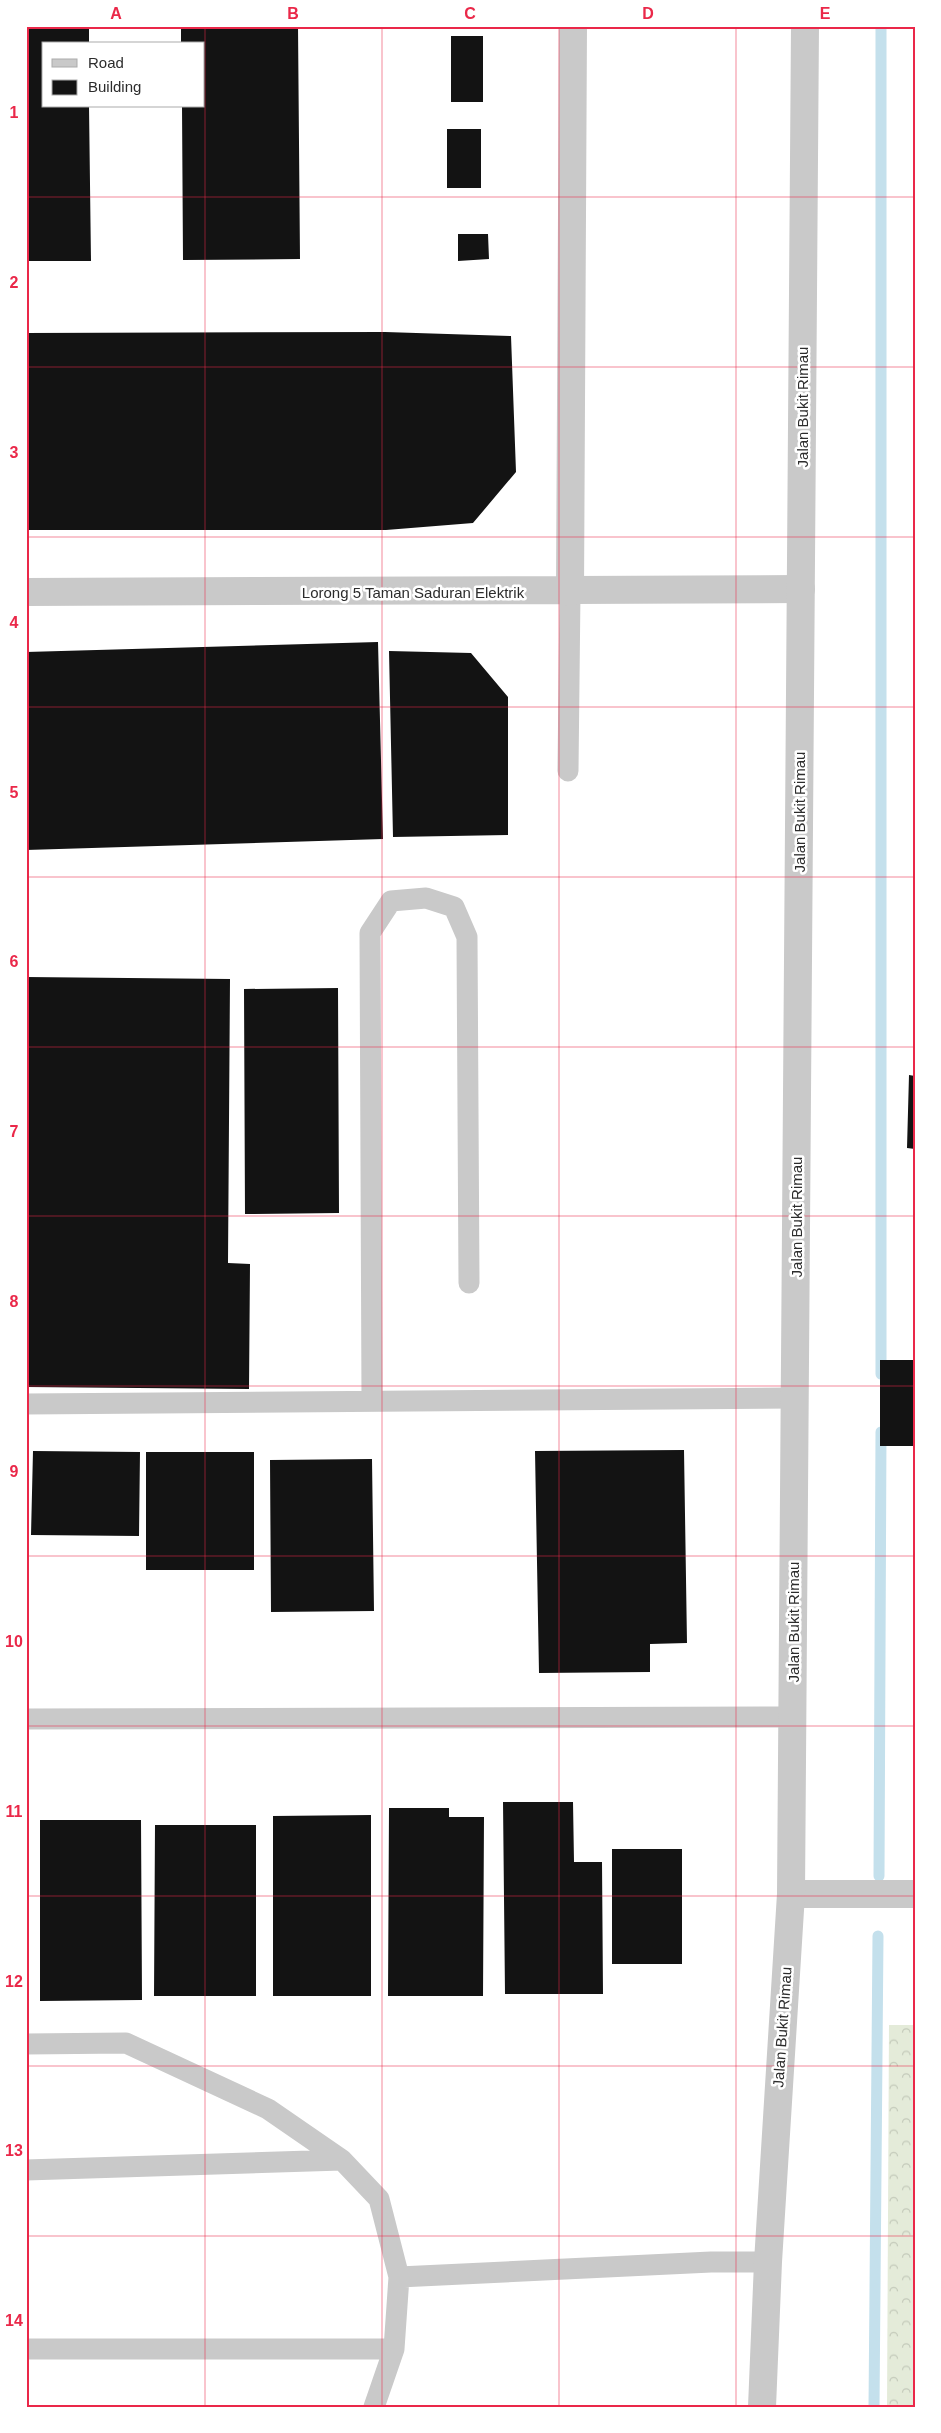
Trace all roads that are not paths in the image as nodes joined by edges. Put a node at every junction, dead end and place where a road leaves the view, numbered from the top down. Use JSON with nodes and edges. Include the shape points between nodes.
{"nodes":[{"id":1,"x":573,"y":26,"type":"edge"},
{"id":2,"x":805,"y":26,"type":"edge"},
{"id":3,"x":801,"y":589,"type":"junction"},
{"id":4,"x":26,"y":592,"type":"edge"},
{"id":5,"x":570,"y":592,"type":"junction"},
{"id":6,"x":568,"y":771,"type":"dead end"},
{"id":7,"x":469,"y":1283,"type":"dead end"},
{"id":8,"x":794,"y":1398,"type":"junction"},
{"id":9,"x":372,"y":1401,"type":"junction"},
{"id":10,"x":26,"y":1404,"type":"edge"},
{"id":11,"x":792,"y":1717,"type":"junction"},
{"id":12,"x":26,"y":1720,"type":"edge"},
{"id":13,"x":791,"y":1894,"type":"junction"},
{"id":14,"x":915,"y":1894,"type":"edge"},
{"id":15,"x":26,"y":2044,"type":"edge"},
{"id":16,"x":342,"y":2160,"type":"junction"},
{"id":17,"x":26,"y":2170,"type":"edge"},
{"id":18,"x":768,"y":2262,"type":"junction"},
{"id":19,"x":399,"y":2277,"type":"junction"},
{"id":20,"x":26,"y":2348,"type":"edge"},
{"id":21,"x":394,"y":2349,"type":"junction"},
{"id":22,"x":374,"y":2407,"type":"edge"},
{"id":23,"x":762,"y":2407,"type":"edge"}],
"edges":[{"from":1,"to":5,"type":"street"},
{"from":2,"to":3,"type":"street","name":"Jalan Bukit Rimau"},
{"from":3,"to":5,"type":"street","name":"Lorong 5 Taman Saduran Elektrik"},
{"from":3,"to":8,"type":"street","name":"Jalan Bukit Rimau"},
{"from":4,"to":5,"type":"street","name":"Lorong 5 Taman Saduran Elektrik"},
{"from":5,"to":6,"type":"lane"},
{"from":7,"to":9,"type":"lane","via":[[467,937],[454,907],[426,898],[392,901],[370,933]]},
{"from":8,"to":9,"type":"lane"},
{"from":8,"to":11,"type":"street","name":"Jalan Bukit Rimau"},
{"from":9,"to":10,"type":"lane"},
{"from":11,"to":12,"type":"lane"},
{"from":11,"to":13,"type":"street","name":"Jalan Bukit Rimau"},
{"from":13,"to":14,"type":"street"},
{"from":13,"to":18,"type":"street","name":"Jalan Bukit Rimau"},
{"from":15,"to":16,"type":"lane","via":[[126,2043],[268,2109]]},
{"from":16,"to":17,"type":"lane"},
{"from":16,"to":19,"type":"lane","via":[[380,2199]]},
{"from":18,"to":19,"type":"lane"},
{"from":18,"to":23,"type":"street","name":"Jalan Bukit Rimau"},
{"from":19,"to":21,"type":"lane"},
{"from":20,"to":21,"type":"lane"},
{"from":21,"to":22,"type":"lane"}]}
